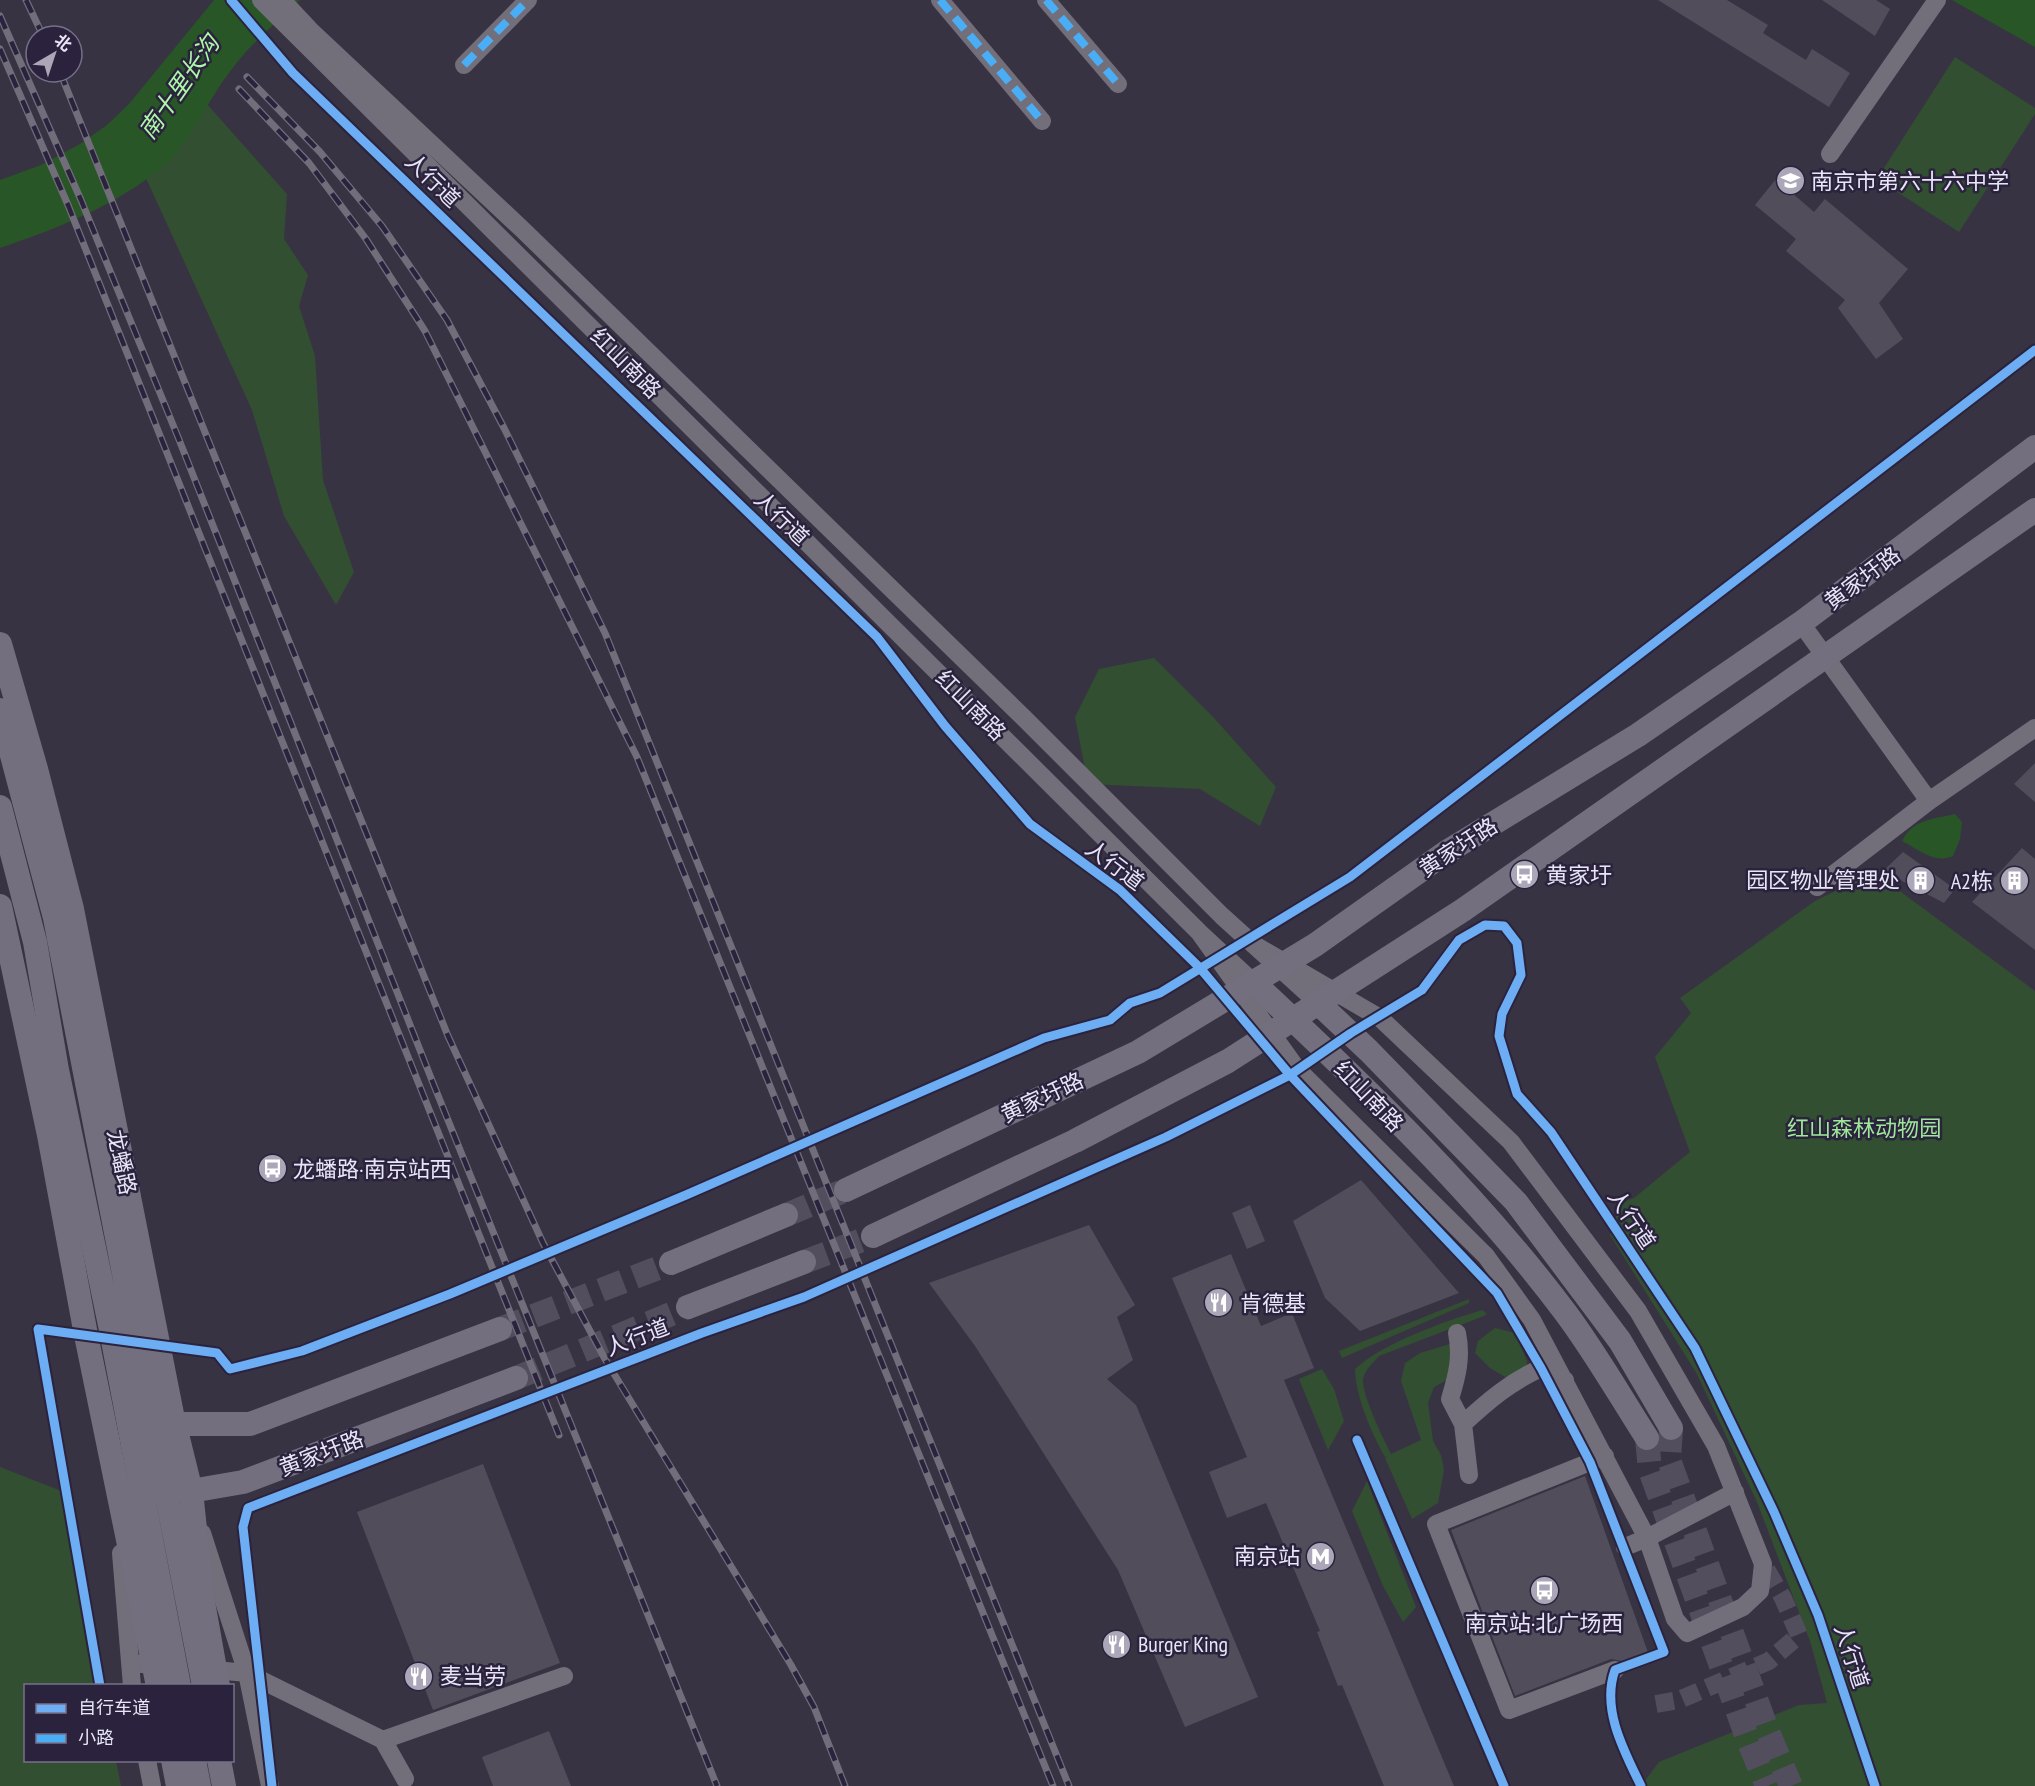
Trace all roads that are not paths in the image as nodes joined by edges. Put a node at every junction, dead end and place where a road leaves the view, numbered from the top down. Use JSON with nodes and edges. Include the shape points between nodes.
{"nodes":[{"id":1,"x":261,"y":0,"type":"edge"},
{"id":2,"x":282,"y":0,"type":"edge"},
{"id":3,"x":528,"y":0,"type":"edge"},
{"id":4,"x":940,"y":0,"type":"edge"},
{"id":5,"x":1046,"y":0,"type":"edge"},
{"id":6,"x":1937,"y":0,"type":"edge"},
{"id":7,"x":306,"y":36,"type":"junction"},
{"id":8,"x":464,"y":65,"type":"dead end"},
{"id":9,"x":1118,"y":84,"type":"dead end"},
{"id":10,"x":1042,"y":121,"type":"dead end"},
{"id":11,"x":1830,"y":154,"type":"dead end"},
{"id":12,"x":2035,"y":447,"type":"edge"},
{"id":13,"x":2035,"y":510,"type":"edge"},
{"id":14,"x":1801,"y":624,"type":"junction"},
{"id":15,"x":0,"y":644,"type":"edge"},
{"id":16,"x":1824,"y":659,"type":"junction"},
{"id":17,"x":0,"y":710,"type":"edge"},
{"id":18,"x":2035,"y":728,"type":"edge"},
{"id":19,"x":1929,"y":801,"type":"junction"},
{"id":20,"x":0,"y":807,"type":"edge"},
{"id":21,"x":1817,"y":887,"type":"dead end"},
{"id":22,"x":0,"y":906,"type":"edge"},
{"id":23,"x":1283,"y":964,"type":"junction"},
{"id":24,"x":1247,"y":986,"type":"junction"},
{"id":25,"x":1326,"y":996,"type":"junction"},
{"id":26,"x":1292,"y":1018,"type":"junction"},
{"id":27,"x":1271,"y":1032,"type":"junction"},
{"id":28,"x":846,"y":1190,"type":"tunnel mouth"},
{"id":29,"x":786,"y":1215,"type":"tunnel mouth"},
{"id":30,"x":873,"y":1236,"type":"tunnel mouth"},
{"id":31,"x":804,"y":1262,"type":"tunnel mouth"},
{"id":32,"x":671,"y":1263,"type":"tunnel mouth"},
{"id":33,"x":688,"y":1307,"type":"tunnel mouth"},
{"id":34,"x":500,"y":1329,"type":"tunnel mouth"},
{"id":35,"x":1456,"y":1332,"type":"dead end"},
{"id":36,"x":516,"y":1378,"type":"tunnel mouth"},
{"id":37,"x":1565,"y":1380,"type":"junction"},
{"id":38,"x":176,"y":1423,"type":"junction"},
{"id":39,"x":1463,"y":1424,"type":"junction"},
{"id":40,"x":1671,"y":1428,"type":"tunnel mouth"},
{"id":41,"x":107,"y":1430,"type":"junction"},
{"id":42,"x":1647,"y":1438,"type":"tunnel mouth"},
{"id":43,"x":1605,"y":1456,"type":"junction"},
{"id":44,"x":1469,"y":1475,"type":"dead end"},
{"id":45,"x":118,"y":1485,"type":"junction"},
{"id":46,"x":190,"y":1491,"type":"junction"},
{"id":47,"x":1736,"y":1492,"type":"junction"},
{"id":48,"x":1647,"y":1538,"type":"junction"},
{"id":49,"x":1625,"y":1547,"type":"dead end"},
{"id":50,"x":1615,"y":1670,"type":"dead end"},
{"id":51,"x":148,"y":1671,"type":"edge"},
{"id":52,"x":247,"y":1673,"type":"junction"},
{"id":53,"x":564,"y":1676,"type":"dead end"},
{"id":54,"x":213,"y":1680,"type":"edge"},
{"id":55,"x":134,"y":1684,"type":"edge"},
{"id":56,"x":179,"y":1684,"type":"edge"},
{"id":57,"x":383,"y":1740,"type":"junction"},
{"id":58,"x":147,"y":1762,"type":"edge"},
{"id":59,"x":173,"y":1762,"type":"edge"},
{"id":60,"x":194,"y":1762,"type":"edge"},
{"id":61,"x":219,"y":1762,"type":"edge"},
{"id":62,"x":232,"y":1762,"type":"edge"},
{"id":63,"x":405,"y":1779,"type":"dead end"},
{"id":64,"x":152,"y":1786,"type":"edge"},
{"id":65,"x":178,"y":1786,"type":"edge"},
{"id":66,"x":199,"y":1786,"type":"edge"},
{"id":67,"x":224,"y":1786,"type":"edge"},
{"id":68,"x":236,"y":1786,"type":"edge"},
{"id":69,"x":270,"y":1786,"type":"edge"}],
"edges":[{"from":1,"to":7,"type":"street","name":"红山南路"},
{"from":2,"to":7,"type":"street"},
{"from":3,"to":8,"type":"street"},
{"from":4,"to":10,"type":"street"},
{"from":5,"to":9,"type":"street"},
{"from":6,"to":11,"type":"street"},
{"from":7,"to":23,"type":"street","name":"红山南路","via":[[524,230],[1253,944]]},
{"from":7,"to":24,"type":"street","name":"红山南路","via":[[1199,932]]},
{"from":12,"to":14,"type":"main road","name":"黄家圩路"},
{"from":13,"to":16,"type":"main road","name":"黄家圩路"},
{"from":14,"to":16,"type":"street"},
{"from":14,"to":23,"type":"main road","name":"黄家圩路","via":[[1638,735],[1445,853]]},
{"from":15,"to":38,"type":"main road","name":"龙蟠路","via":[[72,909]]},
{"from":16,"to":19,"type":"street"},
{"from":16,"to":25,"type":"main road","name":"黄家圩路","via":[[1463,910]]},
{"from":17,"to":54,"type":"main road","name":"龙蟠路","bridge":true,"via":[[55,918]]},
{"from":18,"to":19,"type":"street"},
{"from":19,"to":21,"type":"street"},
{"from":20,"to":56,"type":"main road","name":"龙蟠路","bridge":true,"via":[[35,942]]},
{"from":22,"to":41,"type":"main road"},
{"from":23,"to":24,"type":"main road","name":"黄家圩路"},
{"from":23,"to":25,"type":"street","name":"红山南路"},
{"from":24,"to":26,"type":"main road","name":"红山南路"},
{"from":24,"to":27,"type":"street"},
{"from":24,"to":28,"type":"main road","name":"黄家圩路","via":[[1138,1052]]},
{"from":25,"to":26,"type":"main road","name":"黄家圩路"},
{"from":25,"to":40,"type":"main road","name":"红山南路","via":[[1369,1051],[1516,1202],[1620,1341]]},
{"from":25,"to":47,"type":"street","via":[[1380,1018],[1511,1142],[1638,1311],[1716,1446]]},
{"from":26,"to":27,"type":"main road","name":"黄家圩路"},
{"from":26,"to":42,"type":"main road","name":"红山南路","via":[[1510,1243],[1567,1314]]},
{"from":27,"to":30,"type":"main road","name":"黄家圩路","via":[[1228,1061],[1075,1141]]},
{"from":27,"to":37,"type":"street","via":[[1297,1069],[1486,1256],[1532,1320]]},
{"from":29,"to":32,"type":"main road"},
{"from":31,"to":33,"type":"main road"},
{"from":34,"to":38,"type":"main road","via":[[250,1424]]},
{"from":35,"to":39,"type":"street","via":[[1459,1367],[1450,1399]]},
{"from":36,"to":46,"type":"main road","name":"黄家圩路","via":[[243,1482]]},
{"from":37,"to":39,"type":"street","via":[[1541,1368],[1490,1398]]},
{"from":37,"to":43,"type":"street"},
{"from":38,"to":41,"type":"main road"},
{"from":38,"to":46,"type":"main road","name":"龙蟠路"},
{"from":39,"to":44,"type":"street"},
{"from":41,"to":45,"type":"main road"},
{"from":43,"to":48,"type":"street"},
{"from":43,"to":50,"type":"street","via":[[1436,1524],[1509,1710]]},
{"from":45,"to":46,"type":"main road","name":"黄家圩路"},
{"from":45,"to":51,"type":"main road"},
{"from":46,"to":52,"type":"street"},
{"from":46,"to":54,"type":"main road","name":"龙蟠路"},
{"from":47,"to":48,"type":"street"},
{"from":47,"to":48,"type":"street","via":[[1763,1564],[1760,1591],[1743,1607],[1687,1633],[1676,1619]]},
{"from":48,"to":49,"type":"street"},
{"from":51,"to":54,"type":"street"},
{"from":51,"to":55,"type":"street"},
{"from":52,"to":54,"type":"street"},
{"from":52,"to":57,"type":"street"},
{"from":52,"to":69,"type":"street"},
{"from":53,"to":57,"type":"street"},
{"from":57,"to":63,"type":"street"},
{"from":58,"to":64,"type":"street"},
{"from":59,"to":65,"type":"main road"},
{"from":60,"to":66,"type":"main road"},
{"from":61,"to":67,"type":"main road"},
{"from":62,"to":68,"type":"main road"}]}
